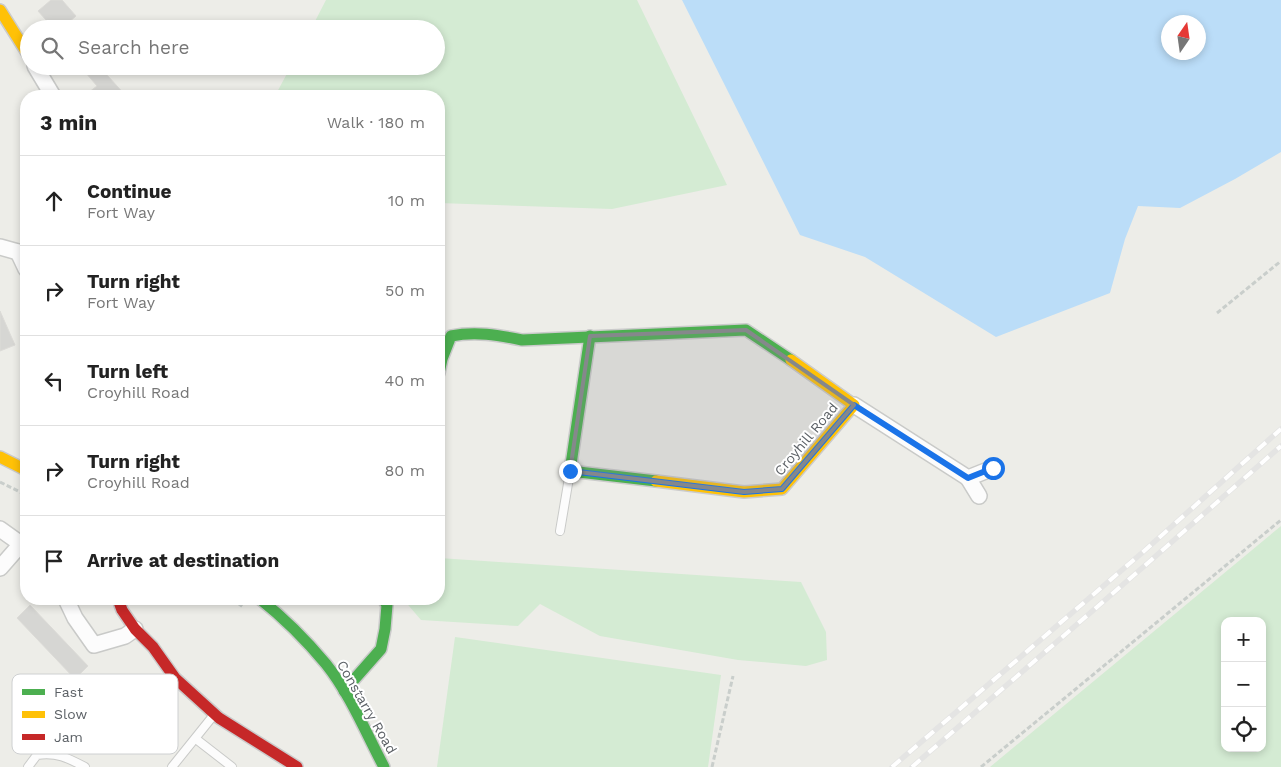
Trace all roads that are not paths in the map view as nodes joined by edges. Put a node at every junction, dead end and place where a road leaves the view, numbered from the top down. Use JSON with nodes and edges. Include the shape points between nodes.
{"nodes":[{"id":1,"x":0,"y":10,"type":"edge"},
{"id":2,"x":20,"y":42,"type":"edge"},
{"id":3,"x":40,"y":75,"type":"edge"},
{"id":4,"x":49,"y":90,"type":"edge"},
{"id":5,"x":0,"y":247,"type":"edge"},
{"id":6,"x":20,"y":251,"type":"edge"},
{"id":7,"x":590,"y":336,"type":"junction"},
{"id":8,"x":445,"y":342,"type":"edge"},
{"id":9,"x":854,"y":405,"type":"junction"},
{"id":10,"x":0,"y":457,"type":"edge"},
{"id":11,"x":20,"y":467,"type":"edge"},
{"id":12,"x":993,"y":468,"type":"dead end"},
{"id":13,"x":570,"y":471,"type":"junction"},
{"id":14,"x":968,"y":478,"type":"junction"},
{"id":15,"x":979,"y":496,"type":"dead end"},
{"id":16,"x":0,"y":529,"type":"edge"},
{"id":17,"x":560,"y":531,"type":"dead end"},
{"id":18,"x":20,"y":545,"type":"edge"},
{"id":19,"x":20,"y":551,"type":"edge"},
{"id":20,"x":0,"y":568,"type":"edge"},
{"id":21,"x":69,"y":605,"type":"edge"},
{"id":22,"x":120,"y":605,"type":"edge"},
{"id":23,"x":268,"y":605,"type":"edge"},
{"id":24,"x":387,"y":605,"type":"edge"},
{"id":25,"x":135,"y":629,"type":"junction"},
{"id":26,"x":172,"y":674,"type":"edge"},
{"id":27,"x":178,"y":681,"type":"edge"},
{"id":28,"x":344,"y":691,"type":"junction"},
{"id":29,"x":215,"y":714,"type":"junction"},
{"id":30,"x":196,"y":739,"type":"junction"},
{"id":31,"x":44,"y":754,"type":"edge"},
{"id":32,"x":54,"y":754,"type":"edge"},
{"id":33,"x":28,"y":767,"type":"edge"},
{"id":34,"x":85,"y":767,"type":"edge"},
{"id":35,"x":172,"y":767,"type":"edge"},
{"id":36,"x":232,"y":767,"type":"edge"},
{"id":37,"x":297,"y":767,"type":"edge"},
{"id":38,"x":384,"y":767,"type":"edge"}],
"edges":[{"from":1,"to":2,"type":"street"},
{"from":3,"to":4,"type":"street"},
{"from":5,"to":6,"type":"street"},
{"from":7,"to":8,"type":"street","name":"Croyhill Road","via":[[522,340],[465,333],[451,336]]},
{"from":7,"to":9,"type":"street","name":"Croyhill Road","via":[[746,330]]},
{"from":7,"to":13,"type":"street"},
{"from":9,"to":13,"type":"street","name":"Croyhill Road","via":[[782,489],[744,492]]},
{"from":9,"to":14,"type":"street"},
{"from":10,"to":11,"type":"street"},
{"from":12,"to":14,"type":"street"},
{"from":13,"to":17,"type":"lane"},
{"from":14,"to":15,"type":"street"},
{"from":16,"to":18,"type":"street"},
{"from":19,"to":20,"type":"street"},
{"from":21,"to":25,"type":"street","via":[[94,645],[125,636]]},
{"from":22,"to":25,"type":"street"},
{"from":23,"to":28,"type":"street","name":"Constarry Road","via":[[326,664]]},
{"from":24,"to":28,"type":"street","via":[[381,649]]},
{"from":25,"to":26,"type":"street"},
{"from":27,"to":29,"type":"street"},
{"from":28,"to":38,"type":"street","name":"Constarry Road"},
{"from":29,"to":30,"type":"lane"},
{"from":29,"to":37,"type":"street"},
{"from":30,"to":35,"type":"lane"},
{"from":30,"to":36,"type":"lane"},
{"from":31,"to":33,"type":"lane","via":[[37,755]]},
{"from":32,"to":34,"type":"lane"}]}
